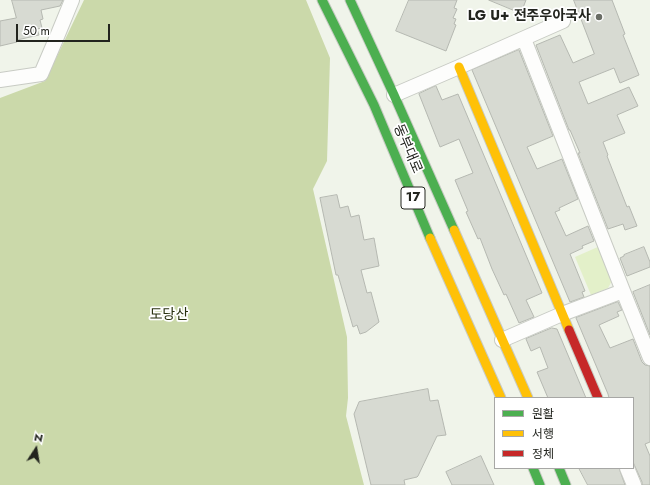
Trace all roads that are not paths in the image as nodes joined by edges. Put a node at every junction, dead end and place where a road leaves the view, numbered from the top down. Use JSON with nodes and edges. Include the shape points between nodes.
{"nodes":[{"id":1,"x":72,"y":0,"type":"edge"},
{"id":2,"x":322,"y":0,"type":"edge"},
{"id":3,"x":350,"y":0,"type":"edge"},
{"id":4,"x":563,"y":21,"type":"dead end"},
{"id":5,"x":524,"y":39,"type":"junction"},
{"id":6,"x":459,"y":67,"type":"junction"},
{"id":7,"x":0,"y":80,"type":"edge"},
{"id":8,"x":394,"y":95,"type":"junction"},
{"id":9,"x":623,"y":291,"type":"junction"},
{"id":10,"x":562,"y":314,"type":"junction"},
{"id":11,"x":502,"y":340,"type":"junction"},
{"id":12,"x":650,"y":358,"type":"edge"},
{"id":13,"x":501,"y":397,"type":"edge"},
{"id":14,"x":528,"y":397,"type":"edge"},
{"id":15,"x":598,"y":397,"type":"edge"},
{"id":16,"x":532,"y":469,"type":"edge"},
{"id":17,"x":559,"y":469,"type":"edge"},
{"id":18,"x":627,"y":469,"type":"edge"},
{"id":19,"x":540,"y":485,"type":"edge"},
{"id":20,"x":566,"y":485,"type":"edge"},
{"id":21,"x":634,"y":485,"type":"edge"}],
"edges":[{"from":1,"to":7,"type":"street","via":[[41,74]]},
{"from":2,"to":13,"type":"main road","name":"동부대로","number":"17","via":[[374,105]]},
{"from":3,"to":8,"type":"main road","name":"동부대로","number":"17"},
{"from":4,"to":5,"type":"street"},
{"from":5,"to":6,"type":"street"},
{"from":5,"to":9,"type":"street"},
{"from":6,"to":8,"type":"street"},
{"from":6,"to":10,"type":"main road"},
{"from":8,"to":11,"type":"main road","name":"동부대로","number":"17"},
{"from":9,"to":10,"type":"street"},
{"from":9,"to":12,"type":"street"},
{"from":10,"to":11,"type":"street"},
{"from":10,"to":15,"type":"main road"},
{"from":11,"to":14,"type":"main road","name":"동부대로","number":"17"},
{"from":16,"to":19,"type":"main road"},
{"from":17,"to":20,"type":"main road"},
{"from":18,"to":21,"type":"street"}]}
